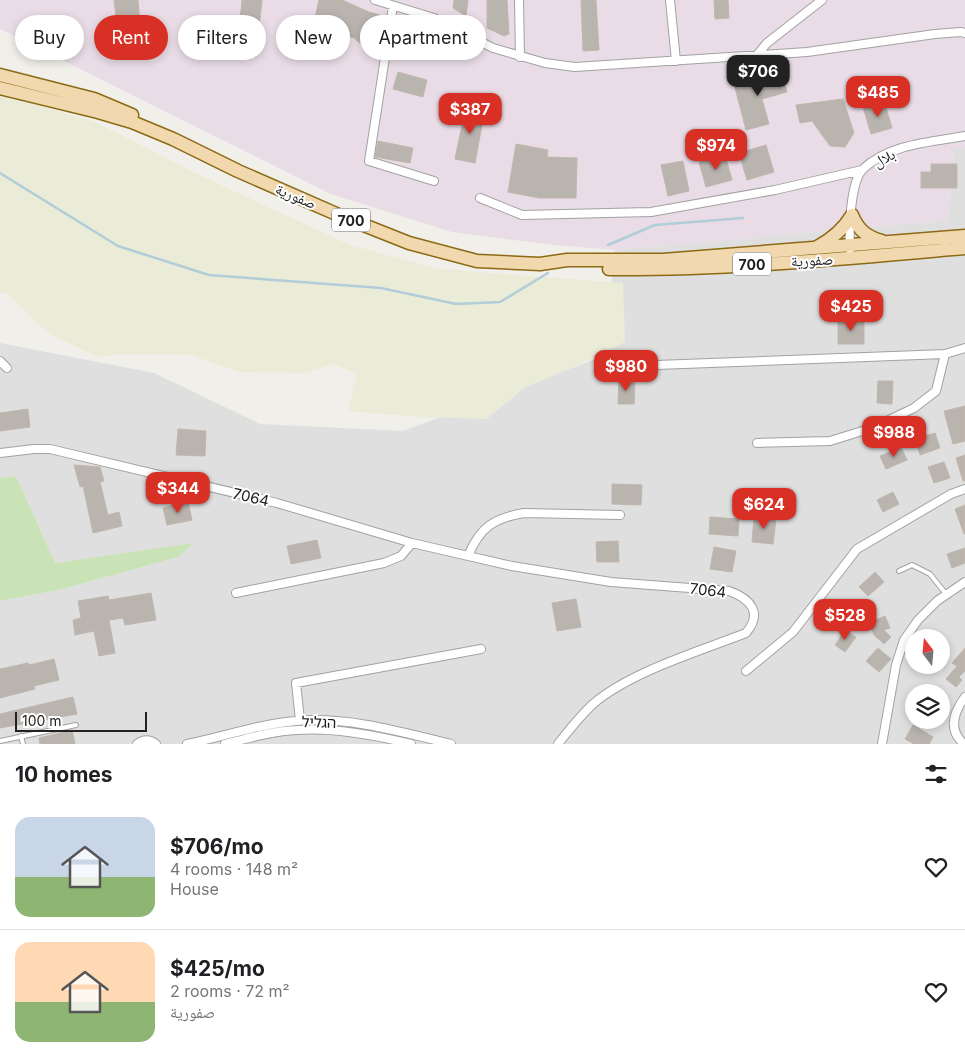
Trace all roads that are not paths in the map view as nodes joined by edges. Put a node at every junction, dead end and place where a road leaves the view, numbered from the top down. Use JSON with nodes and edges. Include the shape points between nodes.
{"nodes":[{"id":1,"x":375,"y":0,"type":"edge"},
{"id":2,"x":519,"y":0,"type":"edge"},
{"id":3,"x":670,"y":0,"type":"edge"},
{"id":4,"x":822,"y":0,"type":"edge"},
{"id":5,"x":393,"y":6,"type":"junction"},
{"id":6,"x":965,"y":33,"type":"edge"},
{"id":7,"x":757,"y":55,"type":"junction"},
{"id":8,"x":520,"y":57,"type":"junction"},
{"id":9,"x":676,"y":61,"type":"junction"},
{"id":10,"x":0,"y":75,"type":"edge"},
{"id":11,"x":0,"y":88,"type":"edge"},
{"id":12,"x":965,"y":136,"type":"edge"},
{"id":13,"x":173,"y":139,"type":"junction"},
{"id":14,"x":862,"y":170,"type":"junction"},
{"id":15,"x":434,"y":181,"type":"dead end"},
{"id":16,"x":480,"y":198,"type":"dead end"},
{"id":17,"x":852,"y":215,"type":"junction"},
{"id":18,"x":965,"y":236,"type":"edge"},
{"id":19,"x":887,"y":242,"type":"junction"},
{"id":20,"x":814,"y":248,"type":"junction"},
{"id":21,"x":965,"y":248,"type":"edge"},
{"id":22,"x":850,"y":252,"type":"junction"},
{"id":23,"x":540,"y":264,"type":"junction"},
{"id":24,"x":965,"y":348,"type":"edge"},
{"id":25,"x":944,"y":354,"type":"junction"},
{"id":26,"x":0,"y":361,"type":"edge"},
{"id":27,"x":656,"y":365,"type":"dead end"},
{"id":28,"x":7,"y":368,"type":"dead end"},
{"id":29,"x":757,"y":443,"type":"dead end"},
{"id":30,"x":0,"y":453,"type":"edge"},
{"id":31,"x":965,"y":489,"type":"edge"},
{"id":32,"x":620,"y":515,"type":"dead end"},
{"id":33,"x":412,"y":543,"type":"junction"},
{"id":34,"x":468,"y":556,"type":"junction"},
{"id":35,"x":899,"y":571,"type":"dead end"},
{"id":36,"x":965,"y":582,"type":"edge"},
{"id":37,"x":236,"y":593,"type":"dead end"},
{"id":38,"x":946,"y":594,"type":"junction"},
{"id":39,"x":481,"y":649,"type":"dead end"},
{"id":40,"x":746,"y":671,"type":"dead end"},
{"id":41,"x":965,"y":697,"type":"edge"},
{"id":42,"x":300,"y":720,"type":"junction"},
{"id":43,"x":76,"y":725,"type":"dead end"},
{"id":44,"x":22,"y":736,"type":"junction"},
{"id":45,"x":0,"y":740,"type":"edge"},
{"id":46,"x":23,"y":744,"type":"edge"},
{"id":47,"x":137,"y":744,"type":"edge"},
{"id":48,"x":156,"y":744,"type":"edge"},
{"id":49,"x":187,"y":744,"type":"edge"},
{"id":50,"x":226,"y":744,"type":"edge"},
{"id":51,"x":411,"y":744,"type":"edge"},
{"id":52,"x":451,"y":744,"type":"edge"},
{"id":53,"x":558,"y":744,"type":"edge"},
{"id":54,"x":882,"y":744,"type":"edge"},
{"id":55,"x":964,"y":744,"type":"edge"}],
"edges":[{"from":1,"to":5,"type":"street"},
{"from":2,"to":8,"type":"street"},
{"from":3,"to":9,"type":"street"},
{"from":4,"to":7,"type":"street","via":[[767,43]]},
{"from":5,"to":8,"type":"street","via":[[434,18],[493,48]]},
{"from":5,"to":15,"type":"street","via":[[370,161]]},
{"from":6,"to":7,"type":"street"},
{"from":7,"to":9,"type":"street"},
{"from":8,"to":9,"type":"street","via":[[575,67]]},
{"from":10,"to":13,"type":"main road","number":"700","via":[[94,99],[128,113]]},
{"from":11,"to":13,"type":"main road","number":"700","via":[[115,116]]},
{"from":12,"to":14,"type":"street","name":"بلال","via":[[888,152]]},
{"from":13,"to":23,"type":"main road","name":"صفورية","number":"700","via":[[238,171],[409,243],[477,262]]},
{"from":14,"to":16,"type":"street","via":[[776,190],[652,212],[522,215]]},
{"from":14,"to":17,"type":"street","name":"بلال","via":[[854,191]]},
{"from":17,"to":19,"type":"main road","via":[[865,234]]},
{"from":17,"to":20,"type":"main road","via":[[838,234]]},
{"from":17,"to":22,"type":"street","name":"بلال"},
{"from":18,"to":19,"type":"main road","name":"صفورية","number":"700"},
{"from":19,"to":22,"type":"main road","name":"صفورية","number":"700"},
{"from":20,"to":22,"type":"main road","name":"صفورية","number":"700"},
{"from":20,"to":23,"type":"main road","name":"صفورية","number":"700","via":[[662,260],[567,260]]},
{"from":21,"to":22,"type":"main road","name":"صفورية","number":"700"},
{"from":22,"to":23,"type":"main road","name":"صفورية","number":"700","via":[[663,269],[563,269]]},
{"from":24,"to":25,"type":"street"},
{"from":25,"to":27,"type":"street"},
{"from":25,"to":29,"type":"street","via":[[936,391],[914,408],[872,428],[830,440]]},
{"from":26,"to":28,"type":"street"},
{"from":30,"to":33,"type":"street","name":"7064","via":[[50,449],[277,503]]},
{"from":31,"to":40,"type":"street","via":[[857,549],[793,632]]},
{"from":32,"to":34,"type":"street","via":[[510,515],[489,526],[476,540]]},
{"from":33,"to":34,"type":"street","name":"7064"},
{"from":33,"to":37,"type":"street","via":[[401,556],[384,564]]},
{"from":34,"to":53,"type":"street","name":"7064","via":[[611,582],[730,591],[750,603],[754,613],[753,624],[746,633],[631,679],[594,703]]},
{"from":35,"to":38,"type":"lane","via":[[912,565],[930,574]]},
{"from":36,"to":38,"type":"street"},
{"from":38,"to":54,"type":"street","via":[[918,620],[904,640],[896,665]]},
{"from":39,"to":42,"type":"street","via":[[296,683]]},
{"from":41,"to":55,"type":"street","via":[[953,722],[956,737]]},
{"from":42,"to":49,"type":"street","name":"הגליל","via":[[268,724]]},
{"from":42,"to":52,"type":"street","name":"הגליל","via":[[346,723]]},
{"from":43,"to":44,"type":"lane"},
{"from":44,"to":45,"type":"lane"},
{"from":44,"to":46,"type":"lane"},
{"from":47,"to":48,"type":"street","via":[[148,740]]},
{"from":50,"to":51,"type":"street","name":"הגליל","via":[[270,734],[315,729]]}]}
